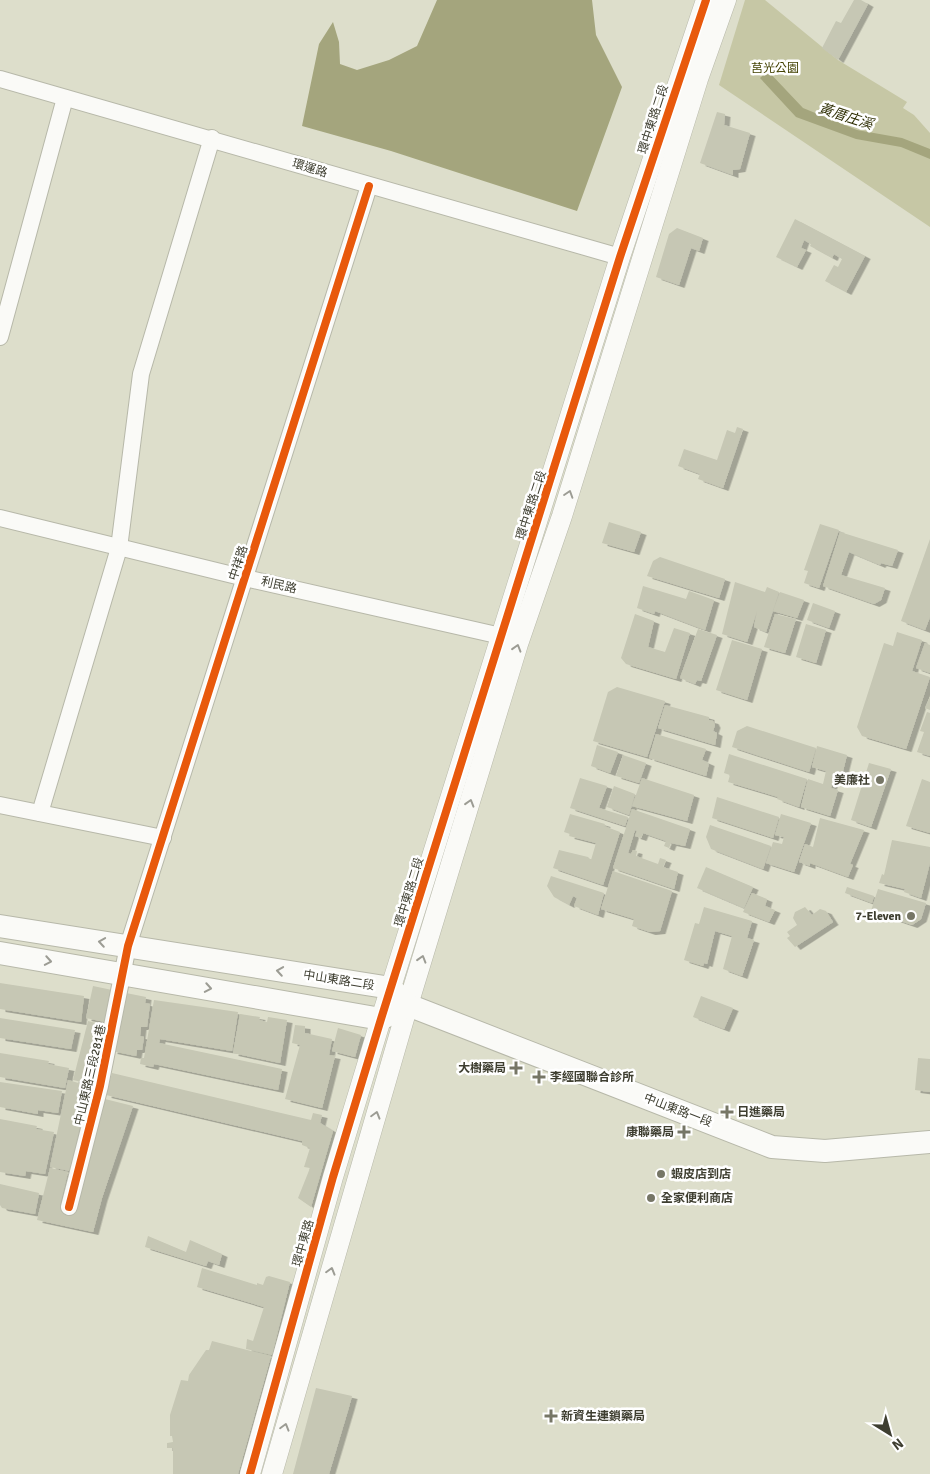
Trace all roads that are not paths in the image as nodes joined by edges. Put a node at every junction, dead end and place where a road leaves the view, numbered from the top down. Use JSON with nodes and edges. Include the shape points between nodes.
{"nodes":[{"id":1,"x":706,"y":0,"type":"edge"},
{"id":2,"x":726,"y":0,"type":"edge"},
{"id":3,"x":0,"y":79,"type":"edge"},
{"id":4,"x":65,"y":98,"type":"junction"},
{"id":5,"x":212,"y":138,"type":"junction"},
{"id":6,"x":369,"y":186,"type":"junction"},
{"id":7,"x":620,"y":257,"type":"junction"},
{"id":8,"x":0,"y":337,"type":"edge"},
{"id":9,"x":0,"y":518,"type":"edge"},
{"id":10,"x":119,"y":548,"type":"junction"},
{"id":11,"x":245,"y":578,"type":"junction"},
{"id":12,"x":501,"y":636,"type":"junction"},
{"id":13,"x":0,"y":805,"type":"edge"},
{"id":14,"x":40,"y":813,"type":"junction"},
{"id":15,"x":163,"y":838,"type":"junction"},
{"id":16,"x":0,"y":926,"type":"edge"},
{"id":17,"x":128,"y":946,"type":"junction"},
{"id":18,"x":0,"y":953,"type":"edge"},
{"id":19,"x":124,"y":974,"type":"junction"},
{"id":20,"x":391,"y":988,"type":"junction"},
{"id":21,"x":408,"y":1005,"type":"junction"},
{"id":22,"x":381,"y":1019,"type":"junction"},
{"id":23,"x":930,"y":1142,"type":"edge"},
{"id":24,"x":69,"y":1207,"type":"dead end"},
{"id":25,"x":250,"y":1474,"type":"edge"},
{"id":26,"x":272,"y":1474,"type":"edge"}],
"edges":[{"from":1,"to":7,"type":"street","name":"環中東路二段"},
{"from":21,"to":2,"type":"street","one_way":true,"via":[[518,644],[562,516],[698,79]]},
{"from":3,"to":4,"type":"street","name":"環運路"},
{"from":4,"to":5,"type":"street","name":"環運路"},
{"from":4,"to":8,"type":"street"},
{"from":5,"to":6,"type":"street","name":"環運路"},
{"from":5,"to":10,"type":"street","via":[[142,374]]},
{"from":6,"to":7,"type":"street","name":"環運路"},
{"from":6,"to":11,"type":"street","name":"中祥路"},
{"from":7,"to":12,"type":"street","name":"環中東路二段"},
{"from":9,"to":10,"type":"street","name":"利民路"},
{"from":10,"to":11,"type":"street","name":"利民路"},
{"from":10,"to":14,"type":"street"},
{"from":11,"to":12,"type":"street","name":"利民路"},
{"from":11,"to":15,"type":"street","name":"中祥路"},
{"from":12,"to":20,"type":"street","name":"環中東路二段"},
{"from":13,"to":14,"type":"street"},
{"from":14,"to":15,"type":"street"},
{"from":15,"to":17,"type":"street","name":"中祥路"},
{"from":17,"to":16,"type":"main road","name":"中山東路二段","one_way":true},
{"from":17,"to":19,"type":"street","name":"中山東路三段281巷"},
{"from":20,"to":17,"type":"main road","name":"中山東路二段","one_way":true},
{"from":18,"to":19,"type":"main road","one_way":true},
{"from":19,"to":22,"type":"main road","one_way":true},
{"from":19,"to":24,"type":"street","name":"中山東路三段281巷"},
{"from":20,"to":21,"type":"main road","name":"中山東路二段"},
{"from":20,"to":22,"type":"street","name":"環中東路二段"},
{"from":21,"to":22,"type":"main road"},
{"from":21,"to":23,"type":"main road","name":"中山東路一段","via":[[772,1147],[825,1151]]},
{"from":26,"to":21,"type":"street","one_way":true},
{"from":22,"to":25,"type":"street","name":"環中東路"}]}
